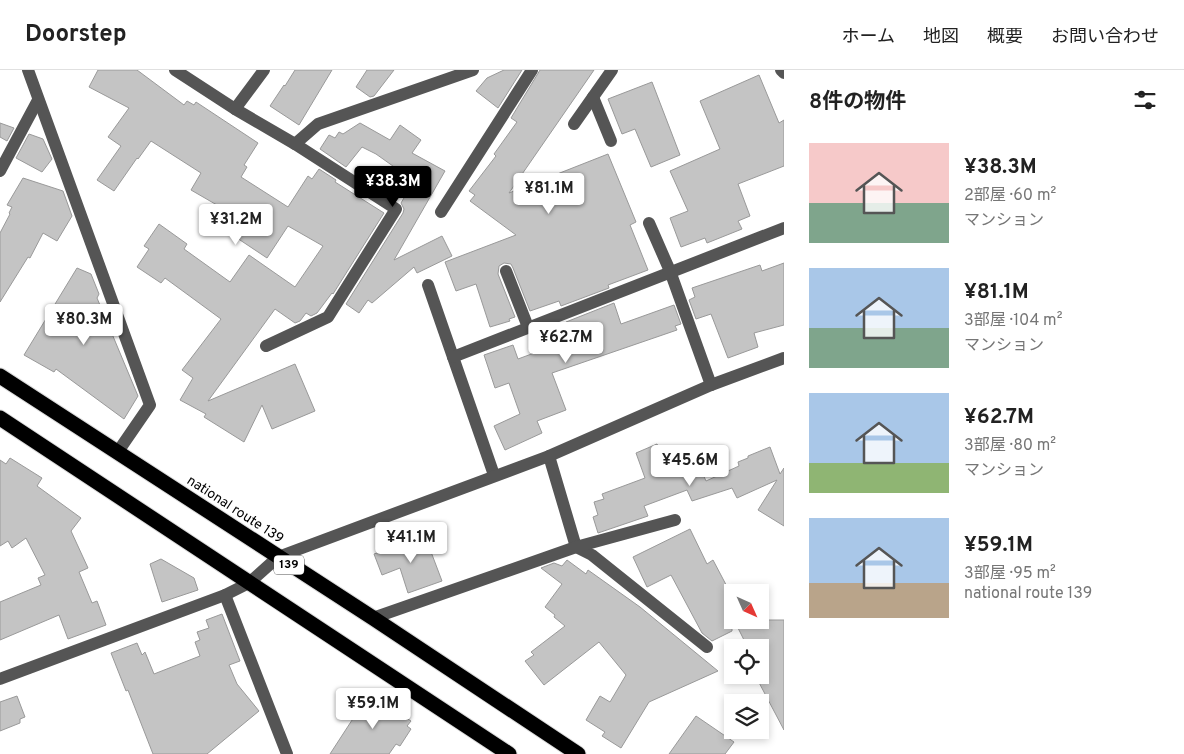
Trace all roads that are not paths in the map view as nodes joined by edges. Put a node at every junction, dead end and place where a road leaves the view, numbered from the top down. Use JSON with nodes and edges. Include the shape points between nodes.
{"nodes":[{"id":1,"x":28,"y":70,"type":"edge"},
{"id":2,"x":175,"y":70,"type":"edge"},
{"id":3,"x":264,"y":70,"type":"edge"},
{"id":4,"x":472,"y":70,"type":"edge"},
{"id":5,"x":532,"y":70,"type":"edge"},
{"id":6,"x":612,"y":70,"type":"edge"},
{"id":7,"x":781,"y":70,"type":"edge"},
{"id":8,"x":784,"y":73,"type":"edge"},
{"id":9,"x":593,"y":97,"type":"junction"},
{"id":10,"x":38,"y":100,"type":"junction"},
{"id":11,"x":235,"y":109,"type":"junction"},
{"id":12,"x":574,"y":124,"type":"dead end"},
{"id":13,"x":612,"y":141,"type":"dead end"},
{"id":14,"x":295,"y":144,"type":"junction"},
{"id":15,"x":0,"y":171,"type":"edge"},
{"id":16,"x":441,"y":212,"type":"dead end"},
{"id":17,"x":649,"y":223,"type":"dead end"},
{"id":18,"x":784,"y":228,"type":"edge"},
{"id":19,"x":506,"y":271,"type":"dead end"},
{"id":20,"x":670,"y":272,"type":"junction"},
{"id":21,"x":428,"y":285,"type":"dead end"},
{"id":22,"x":528,"y":327,"type":"junction"},
{"id":23,"x":266,"y":346,"type":"dead end"},
{"id":24,"x":453,"y":357,"type":"junction"},
{"id":25,"x":784,"y":358,"type":"edge"},
{"id":26,"x":0,"y":376,"type":"edge"},
{"id":27,"x":711,"y":385,"type":"junction"},
{"id":28,"x":0,"y":418,"type":"edge"},
{"id":29,"x":117,"y":453,"type":"junction"},
{"id":30,"x":549,"y":456,"type":"junction"},
{"id":31,"x":494,"y":475,"type":"junction"},
{"id":32,"x":675,"y":520,"type":"dead end"},
{"id":33,"x":576,"y":547,"type":"junction"},
{"id":34,"x":278,"y":557,"type":"junction"},
{"id":35,"x":249,"y":583,"type":"junction"},
{"id":36,"x":226,"y":595,"type":"junction"},
{"id":37,"x":374,"y":618,"type":"junction"},
{"id":38,"x":707,"y":647,"type":"dead end"},
{"id":39,"x":0,"y":679,"type":"edge"},
{"id":40,"x":287,"y":754,"type":"edge"},
{"id":41,"x":509,"y":754,"type":"edge"},
{"id":42,"x":578,"y":754,"type":"edge"}],
"edges":[{"from":1,"to":10,"type":"street"},
{"from":2,"to":11,"type":"street"},
{"from":3,"to":11,"type":"street"},
{"from":4,"to":14,"type":"street","via":[[318,124]]},
{"from":5,"to":16,"type":"street"},
{"from":6,"to":9,"type":"street"},
{"from":7,"to":8,"type":"street"},
{"from":9,"to":12,"type":"street"},
{"from":9,"to":13,"type":"street"},
{"from":10,"to":15,"type":"street"},
{"from":10,"to":29,"type":"street","via":[[150,405]]},
{"from":11,"to":14,"type":"street"},
{"from":14,"to":23,"type":"street","via":[[396,209],[328,317]]},
{"from":17,"to":20,"type":"street"},
{"from":18,"to":20,"type":"street"},
{"from":19,"to":22,"type":"street"},
{"from":20,"to":22,"type":"street"},
{"from":20,"to":27,"type":"street"},
{"from":21,"to":24,"type":"street"},
{"from":22,"to":24,"type":"street"},
{"from":24,"to":31,"type":"street"},
{"from":25,"to":27,"type":"street"},
{"from":26,"to":29,"type":"highway","name":"national route 139","number":"139"},
{"from":27,"to":30,"type":"street"},
{"from":28,"to":35,"type":"highway","number":"139"},
{"from":29,"to":34,"type":"highway","name":"national route 139","number":"139"},
{"from":30,"to":31,"type":"street"},
{"from":30,"to":33,"type":"street"},
{"from":31,"to":34,"type":"street"},
{"from":32,"to":33,"type":"street"},
{"from":33,"to":37,"type":"street"},
{"from":33,"to":38,"type":"street","via":[[592,555]]},
{"from":34,"to":35,"type":"street"},
{"from":34,"to":37,"type":"highway","name":"national route 139","number":"139"},
{"from":35,"to":36,"type":"street"},
{"from":35,"to":41,"type":"highway","number":"139"},
{"from":36,"to":39,"type":"street"},
{"from":36,"to":40,"type":"street"},
{"from":37,"to":42,"type":"highway","name":"national route 139","number":"139"}]}
